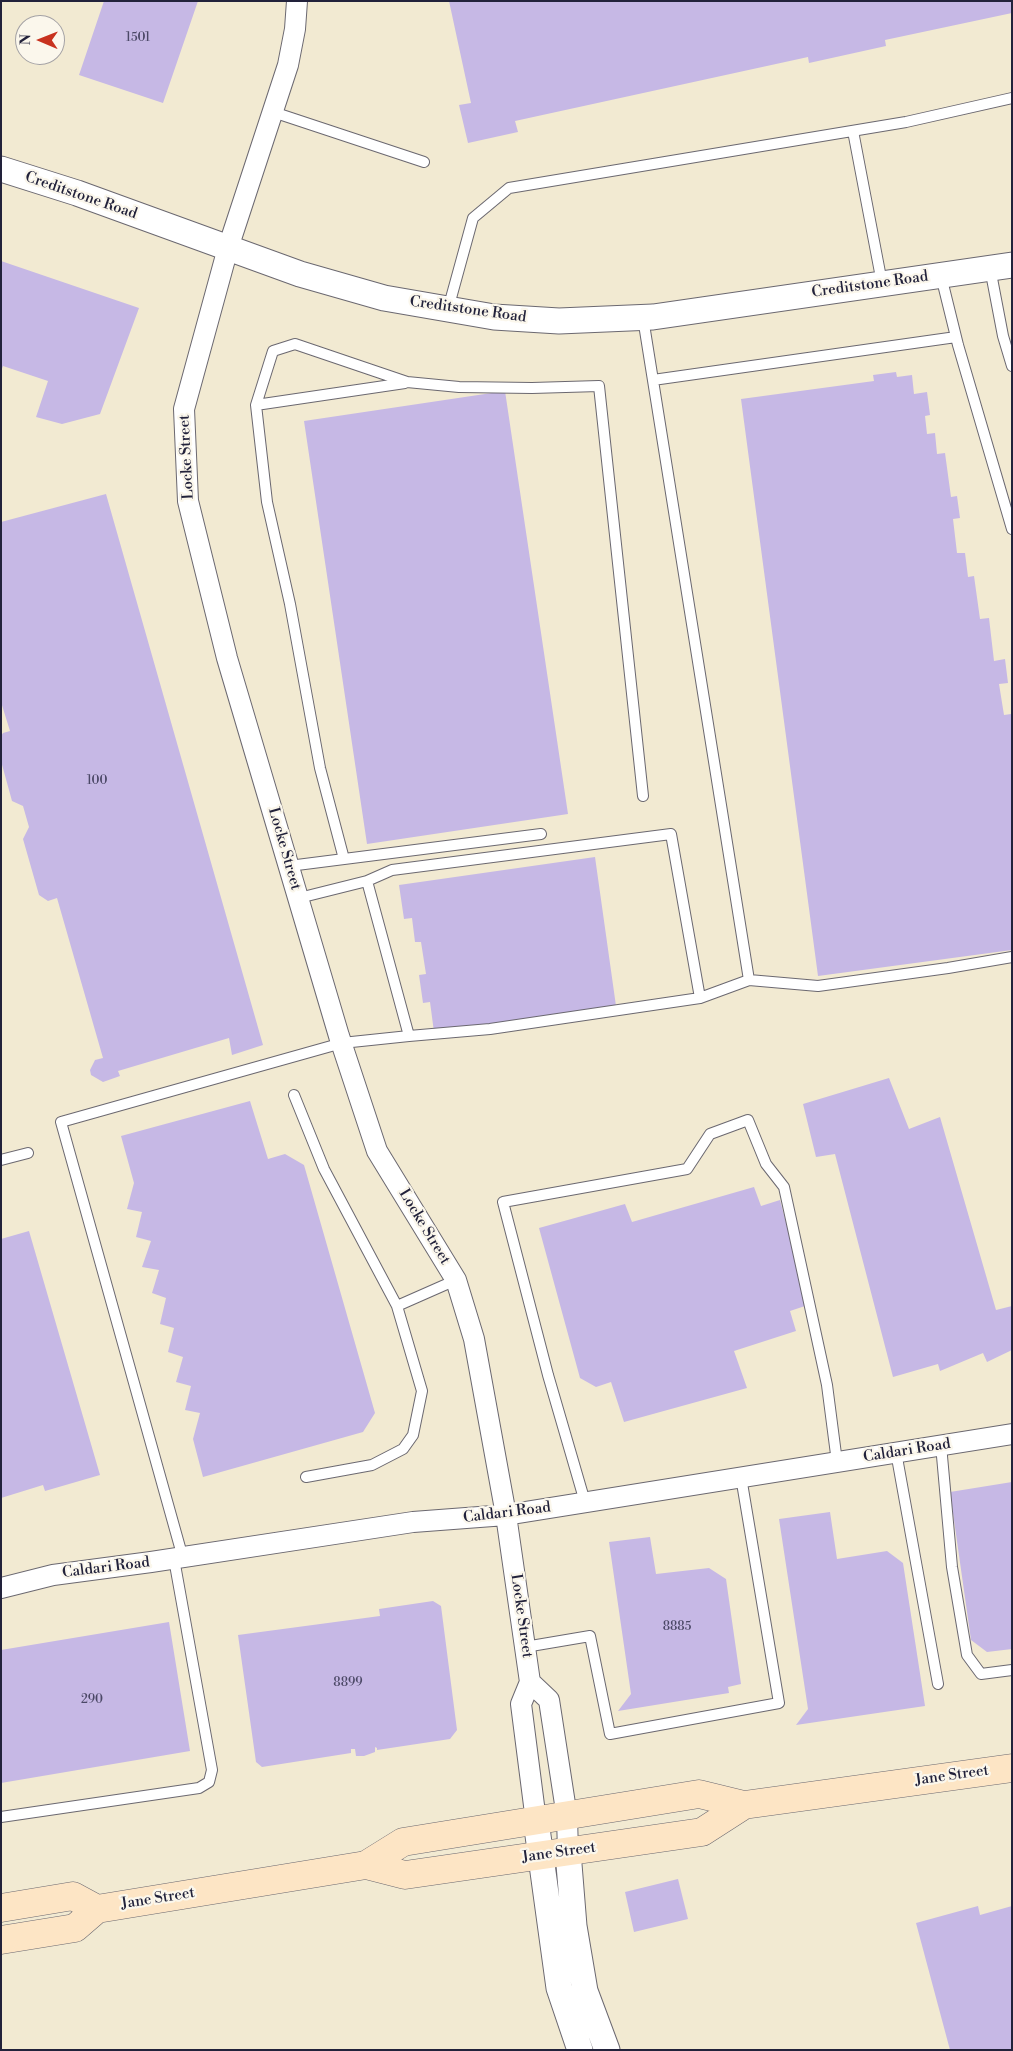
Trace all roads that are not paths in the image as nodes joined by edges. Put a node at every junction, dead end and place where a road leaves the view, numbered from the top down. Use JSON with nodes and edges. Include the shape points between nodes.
{"nodes":[{"id":1,"x":298,"y":1,"type":"edge"},
{"id":2,"x":1012,"y":98,"type":"edge"},
{"id":3,"x":272,"y":112,"type":"junction"},
{"id":4,"x":853,"y":130,"type":"junction"},
{"id":5,"x":424,"y":162,"type":"dead end"},
{"id":6,"x":1,"y":169,"type":"edge"},
{"id":7,"x":228,"y":248,"type":"junction"},
{"id":8,"x":1001,"y":267,"type":"edge"},
{"id":9,"x":941,"y":275,"type":"junction"},
{"id":10,"x":882,"y":283,"type":"junction"},
{"id":11,"x":448,"y":309,"type":"junction"},
{"id":12,"x":644,"y":318,"type":"junction"},
{"id":13,"x":956,"y":337,"type":"junction"},
{"id":14,"x":1012,"y":366,"type":"edge"},
{"id":15,"x":653,"y":380,"type":"junction"},
{"id":16,"x":407,"y":382,"type":"junction"},
{"id":17,"x":256,"y":405,"type":"junction"},
{"id":18,"x":1012,"y":529,"type":"edge"},
{"id":19,"x":643,"y":796,"type":"dead end"},
{"id":20,"x":541,"y":834,"type":"dead end"},
{"id":21,"x":344,"y":859,"type":"junction"},
{"id":22,"x":289,"y":866,"type":"junction"},
{"id":23,"x":367,"y":881,"type":"junction"},
{"id":24,"x":299,"y":898,"type":"junction"},
{"id":25,"x":1012,"y":957,"type":"edge"},
{"id":26,"x":749,"y":980,"type":"junction"},
{"id":27,"x":700,"y":998,"type":"junction"},
{"id":28,"x":409,"y":1036,"type":"junction"},
{"id":29,"x":342,"y":1043,"type":"junction"},
{"id":30,"x":294,"y":1095,"type":"dead end"},
{"id":31,"x":28,"y":1153,"type":"dead end"},
{"id":32,"x":1,"y":1160,"type":"edge"},
{"id":33,"x":456,"y":1280,"type":"junction"},
{"id":34,"x":397,"y":1306,"type":"junction"},
{"id":35,"x":1012,"y":1434,"type":"edge"},
{"id":36,"x":941,"y":1445,"type":"junction"},
{"id":37,"x":896,"y":1452,"type":"junction"},
{"id":38,"x":837,"y":1462,"type":"junction"},
{"id":39,"x":306,"y":1477,"type":"dead end"},
{"id":40,"x":741,"y":1477,"type":"junction"},
{"id":41,"x":586,"y":1502,"type":"junction"},
{"id":42,"x":506,"y":1515,"type":"junction"},
{"id":43,"x":178,"y":1558,"type":"junction"},
{"id":44,"x":1,"y":1588,"type":"edge"},
{"id":45,"x":525,"y":1646,"type":"junction"},
{"id":46,"x":1012,"y":1670,"type":"edge"},
{"id":47,"x":530,"y":1682,"type":"junction"},
{"id":48,"x":938,"y":1684,"type":"dead end"},
{"id":49,"x":1012,"y":1768,"type":"edge"},
{"id":50,"x":744,"y":1805,"type":"junction"},
{"id":51,"x":1,"y":1817,"type":"edge"},
{"id":52,"x":567,"y":1817,"type":"junction"},
{"id":53,"x":536,"y":1821,"type":"junction"},
{"id":54,"x":568,"y":1852,"type":"junction"},
{"id":55,"x":541,"y":1855,"type":"junction"},
{"id":56,"x":366,"y":1866,"type":"junction"},
{"id":57,"x":1,"y":1908,"type":"edge"},
{"id":58,"x":98,"y":1909,"type":"junction"},
{"id":59,"x":1,"y":1940,"type":"edge"},
{"id":60,"x":580,"y":2050,"type":"edge"},
{"id":61,"x":607,"y":2050,"type":"edge"}],
"edges":[{"from":1,"to":3,"type":"street","name":"Locke Street","via":[[288,65]]},
{"from":2,"to":4,"type":"lane","via":[[906,122]]},
{"from":3,"to":5,"type":"lane"},
{"from":3,"to":7,"type":"street","name":"Locke Street"},
{"from":4,"to":10,"type":"lane"},
{"from":4,"to":11,"type":"lane","via":[[509,188],[473,218]]},
{"from":6,"to":7,"type":"street","name":"Creditstone Road"},
{"from":7,"to":11,"type":"street","name":"Creditstone Road","via":[[300,274],[384,298]]},
{"from":7,"to":22,"type":"street","name":"Locke Street","via":[[184,409],[188,501],[228,658]]},
{"from":8,"to":9,"type":"street","name":"Creditstone Road"},
{"from":8,"to":14,"type":"lane","via":[[1003,336]]},
{"from":9,"to":10,"type":"street","name":"Creditstone Road"},
{"from":9,"to":13,"type":"lane"},
{"from":10,"to":12,"type":"street","name":"Creditstone Road"},
{"from":11,"to":12,"type":"street","name":"Creditstone Road","via":[[494,317],[559,321]]},
{"from":12,"to":15,"type":"lane"},
{"from":13,"to":15,"type":"lane"},
{"from":13,"to":18,"type":"lane"},
{"from":15,"to":26,"type":"lane"},
{"from":16,"to":17,"type":"lane"},
{"from":16,"to":17,"type":"lane","via":[[296,344],[273,351]]},
{"from":16,"to":19,"type":"lane","via":[[477,387],[600,386]]},
{"from":17,"to":21,"type":"lane","via":[[267,502],[290,604],[320,768]]},
{"from":20,"to":21,"type":"lane"},
{"from":21,"to":22,"type":"lane"},
{"from":22,"to":24,"type":"street","name":"Locke Street"},
{"from":23,"to":24,"type":"lane"},
{"from":23,"to":27,"type":"lane","via":[[392,870],[671,834]]},
{"from":23,"to":28,"type":"lane"},
{"from":24,"to":29,"type":"street","name":"Locke Street"},
{"from":25,"to":26,"type":"lane","via":[[818,986]]},
{"from":26,"to":27,"type":"lane"},
{"from":27,"to":28,"type":"lane","via":[[490,1028]]},
{"from":28,"to":29,"type":"lane"},
{"from":29,"to":33,"type":"street","name":"Locke Street","via":[[377,1151]]},
{"from":29,"to":43,"type":"lane","via":[[61,1122]]},
{"from":30,"to":34,"type":"lane","via":[[324,1169]]},
{"from":31,"to":32,"type":"lane"},
{"from":33,"to":34,"type":"lane"},
{"from":33,"to":42,"type":"street","name":"Locke Street","via":[[474,1339]]},
{"from":34,"to":39,"type":"lane","via":[[422,1391],[413,1435],[403,1449],[372,1465]]},
{"from":35,"to":36,"type":"street","name":"Caldari Road"},
{"from":36,"to":37,"type":"street","name":"Caldari Road"},
{"from":36,"to":46,"type":"lane","via":[[952,1567],[967,1655],[981,1674]]},
{"from":37,"to":38,"type":"street","name":"Caldari Road"},
{"from":37,"to":48,"type":"lane"},
{"from":38,"to":40,"type":"street","name":"Caldari Road"},
{"from":38,"to":41,"type":"lane","via":[[827,1385],[784,1187],[766,1164],[748,1120],[710,1134],[687,1169],[504,1202],[548,1375]]},
{"from":40,"to":41,"type":"street","name":"Caldari Road"},
{"from":40,"to":45,"type":"lane","via":[[779,1703],[610,1734],[590,1636]]},
{"from":41,"to":42,"type":"street","name":"Caldari Road"},
{"from":42,"to":43,"type":"street","name":"Caldari Road","via":[[413,1522]]},
{"from":42,"to":45,"type":"street","name":"Locke Street"},
{"from":43,"to":44,"type":"street","name":"Caldari Road","via":[[52,1575]]},
{"from":43,"to":51,"type":"lane","via":[[212,1770],[209,1782],[199,1788]]},
{"from":45,"to":47,"type":"street","name":"Locke Street"},
{"from":47,"to":52,"type":"street","via":[[549,1700]]},
{"from":47,"to":53,"type":"street","name":"Locke Street","via":[[522,1704]]},
{"from":49,"to":50,"type":"main road","name":"Jane Street"},
{"from":50,"to":52,"type":"main road","name":"Jane Street","via":[[698,1794]]},
{"from":50,"to":54,"type":"main road","name":"Jane Street","via":[[702,1832]]},
{"from":52,"to":53,"type":"main road","name":"Jane Street"},
{"from":52,"to":54,"type":"street"},
{"from":53,"to":55,"type":"street"},
{"from":53,"to":56,"type":"main road","name":"Jane Street","via":[[403,1842]]},
{"from":54,"to":55,"type":"main road","name":"Jane Street"},
{"from":54,"to":61,"type":"street","via":[[574,1926],[585,1991]]},
{"from":55,"to":56,"type":"main road","name":"Jane Street","via":[[406,1875]]},
{"from":55,"to":60,"type":"street","via":[[559,1988]]},
{"from":56,"to":58,"type":"main road","name":"Jane Street"},
{"from":57,"to":58,"type":"main road","via":[[73,1896]]},
{"from":58,"to":59,"type":"main road","via":[[75,1928]]}]}
